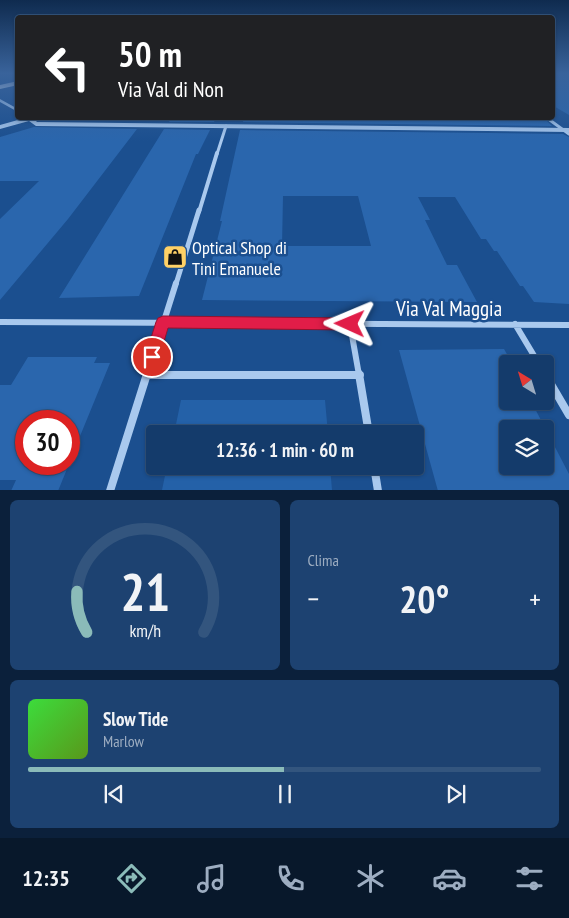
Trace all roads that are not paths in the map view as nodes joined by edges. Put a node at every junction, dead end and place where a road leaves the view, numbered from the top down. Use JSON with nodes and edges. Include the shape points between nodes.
{"nodes":[{"id":1,"x":0,"y":100,"type":"edge"},
{"id":2,"x":15,"y":109,"type":"edge"},
{"id":3,"x":23,"y":120,"type":"edge"},
{"id":4,"x":31,"y":120,"type":"edge"},
{"id":5,"x":550,"y":120,"type":"edge"},
{"id":6,"x":226,"y":126,"type":"junction"},
{"id":7,"x":0,"y":127,"type":"edge"},
{"id":8,"x":568,"y":131,"type":"edge"},
{"id":9,"x":0,"y":322,"type":"edge"},
{"id":10,"x":163,"y":322,"type":"junction"},
{"id":11,"x":350,"y":324,"type":"junction"},
{"id":12,"x":515,"y":324,"type":"junction"},
{"id":13,"x":569,"y":325,"type":"edge"},
{"id":14,"x":534,"y":355,"type":"edge"},
{"id":15,"x":147,"y":374,"type":"junction"},
{"id":16,"x":360,"y":375,"type":"junction"},
{"id":17,"x":554,"y":389,"type":"edge"},
{"id":18,"x":569,"y":415,"type":"edge"},
{"id":19,"x":368,"y":425,"type":"edge"},
{"id":20,"x":376,"y":475,"type":"edge"},
{"id":21,"x":110,"y":490,"type":"edge"},
{"id":22,"x":378,"y":490,"type":"edge"}],
"edges":[{"from":1,"to":2,"type":"street"},
{"from":3,"to":7,"type":"street"},
{"from":4,"to":6,"type":"street","via":[[36,124]]},
{"from":5,"to":8,"type":"street"},
{"from":6,"to":8,"type":"street"},
{"from":6,"to":10,"type":"street"},
{"from":9,"to":10,"type":"street","name":"Via Val Maggia"},
{"from":10,"to":11,"type":"street","name":"Via Val Maggia"},
{"from":10,"to":15,"type":"street"},
{"from":11,"to":12,"type":"street","name":"Via Val Maggia"},
{"from":11,"to":16,"type":"street"},
{"from":12,"to":13,"type":"street","name":"Via Val Maggia"},
{"from":12,"to":14,"type":"street"},
{"from":15,"to":16,"type":"street"},
{"from":15,"to":21,"type":"street"},
{"from":16,"to":19,"type":"street"},
{"from":17,"to":18,"type":"street"},
{"from":20,"to":22,"type":"street"}]}
